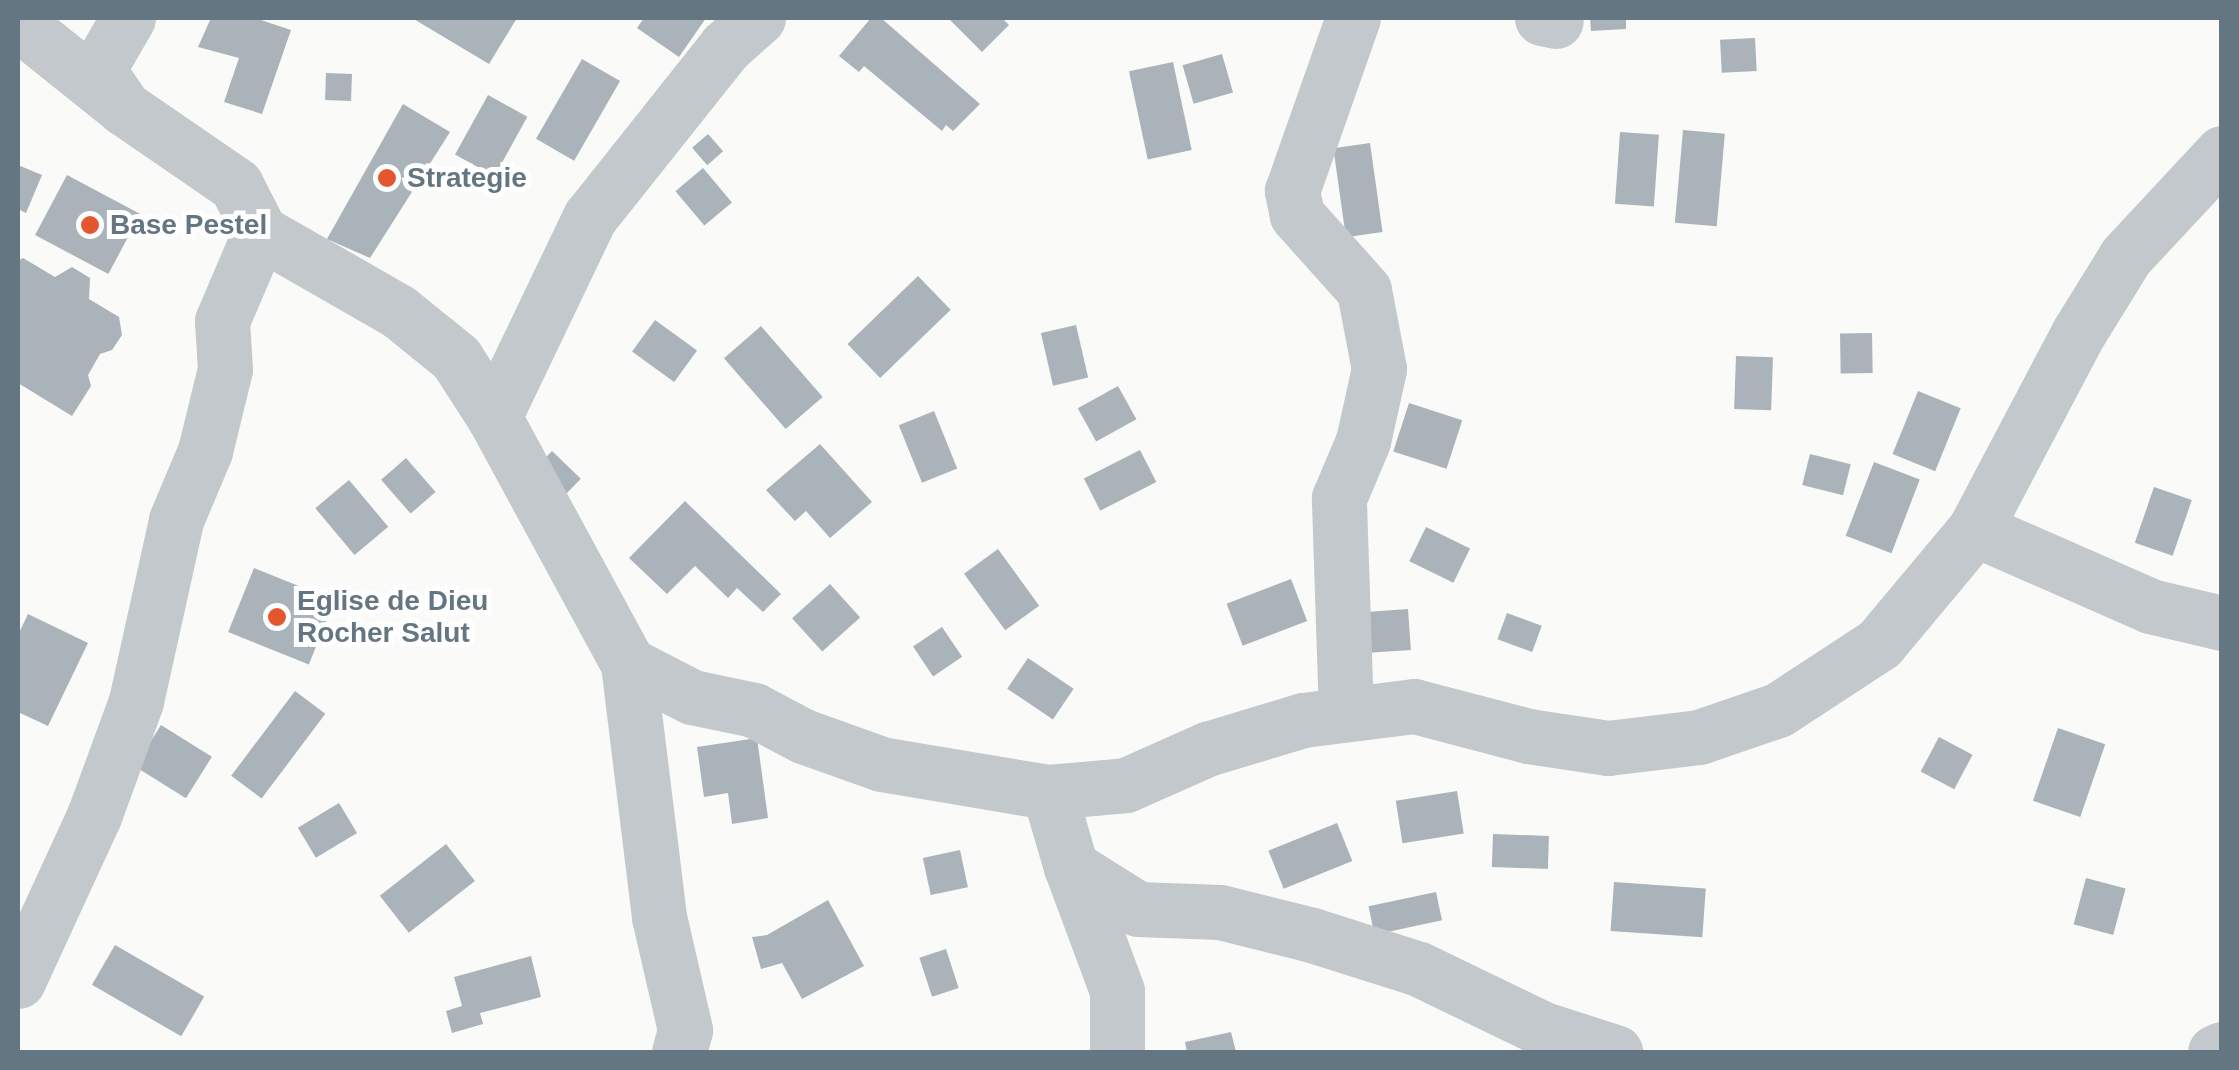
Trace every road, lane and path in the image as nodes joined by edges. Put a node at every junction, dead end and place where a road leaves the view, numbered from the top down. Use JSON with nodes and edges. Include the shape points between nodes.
{"nodes":[{"id":1,"x":128,"y":18,"type":"edge"},
{"id":2,"x":758,"y":18,"type":"edge"},
{"id":3,"x":1353,"y":18,"type":"edge"},
{"id":4,"x":18,"y":23,"type":"edge"},
{"id":5,"x":124,"y":108,"type":"junction"},
{"id":6,"x":2222,"y":153,"type":"edge"},
{"id":7,"x":260,"y":232,"type":"junction"},
{"id":8,"x":494,"y":417,"type":"junction"},
{"id":9,"x":1975,"y":529,"type":"junction"},
{"id":10,"x":2222,"y":623,"type":"edge"},
{"id":11,"x":628,"y":664,"type":"junction"},
{"id":12,"x":1346,"y":714,"type":"junction"},
{"id":13,"x":1049,"y":792,"type":"junction"},
{"id":14,"x":1071,"y":867,"type":"junction"},
{"id":15,"x":18,"y":981,"type":"edge"},
{"id":16,"x":679,"y":1052,"type":"edge"},
{"id":17,"x":1116,"y":1052,"type":"edge"},
{"id":18,"x":1615,"y":1052,"type":"edge"}],
"edges":[{"from":1,"to":5,"type":"street","via":[[98,70]]},
{"from":2,"to":8,"type":"street","via":[[725,47],[590,217]]},
{"from":3,"to":12,"type":"street","via":[[1292,191],[1296,215],[1364,290],[1379,369],[1363,441],[1339,498]]},
{"from":4,"to":5,"type":"street"},
{"from":5,"to":7,"type":"street","via":[[236,186]]},
{"from":6,"to":9,"type":"street","via":[[2126,256],[2078,332]]},
{"from":7,"to":8,"type":"street","via":[[398,311],[456,358]]},
{"from":7,"to":15,"type":"street","via":[[222,320],[225,369],[206,451],[176,520],[136,701],[94,816]]},
{"from":8,"to":11,"type":"street"},
{"from":9,"to":10,"type":"street","via":[[2150,606]]},
{"from":9,"to":12,"type":"street","via":[[1879,644],[1778,710],[1699,737],[1608,748],[1528,736],[1414,706]]},
{"from":11,"to":13,"type":"street","via":[[692,696],[754,710],[882,764]]},
{"from":11,"to":16,"type":"street","via":[[658,917],[685,1030]]},
{"from":12,"to":13,"type":"street","via":[[1207,749],[1126,785]]},
{"from":13,"to":14,"type":"street"},
{"from":14,"to":17,"type":"street","via":[[1117,991]]},
{"from":14,"to":18,"type":"street","via":[[1138,909],[1220,912],[1312,935],[1418,969],[1543,1029]]}]}
